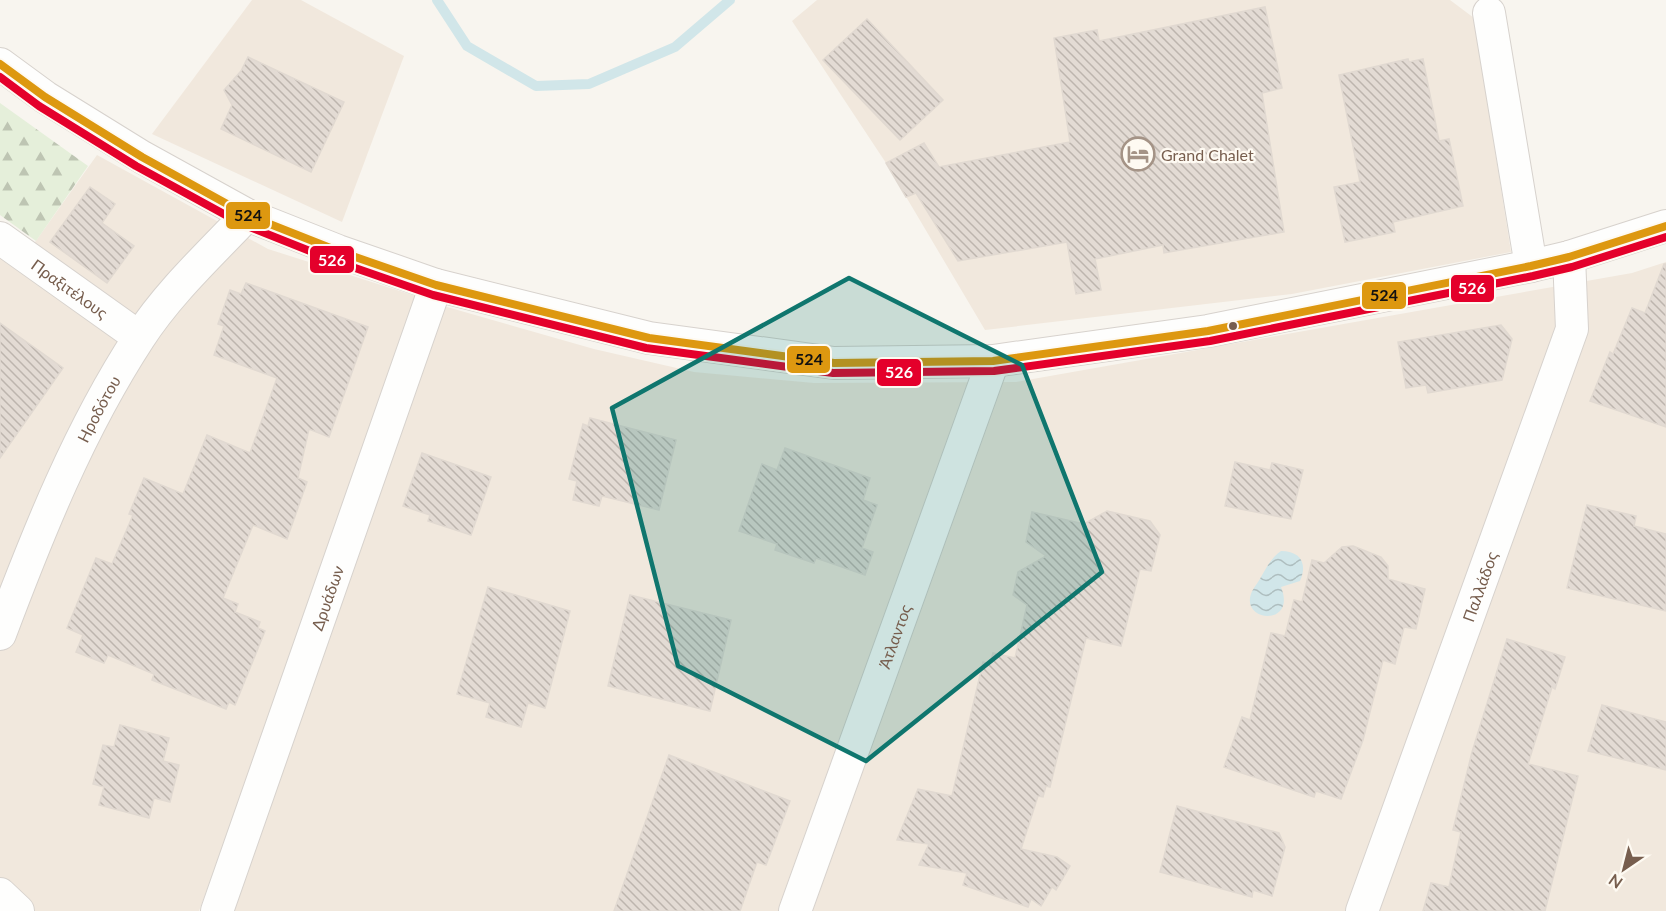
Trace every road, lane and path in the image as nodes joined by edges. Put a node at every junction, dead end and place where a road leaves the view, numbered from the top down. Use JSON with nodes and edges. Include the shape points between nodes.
{"nodes":[{"id":1,"x":1489,"y":13,"type":"dead end"},
{"id":2,"x":0,"y":64,"type":"edge"},
{"id":3,"x":247,"y":215,"type":"junction"},
{"id":4,"x":1666,"y":226,"type":"edge"},
{"id":5,"x":0,"y":238,"type":"edge"},
{"id":6,"x":1569,"y":257,"type":"junction"},
{"id":7,"x":1530,"y":266,"type":"junction"},
{"id":8,"x":436,"y":285,"type":"junction"},
{"id":9,"x":139,"y":337,"type":"junction"},
{"id":10,"x":993,"y":361,"type":"junction"},
{"id":11,"x":0,"y":634,"type":"edge"},
{"id":12,"x":0,"y":894,"type":"edge"},
{"id":13,"x":18,"y":911,"type":"edge"},
{"id":14,"x":217,"y":911,"type":"edge"},
{"id":15,"x":795,"y":911,"type":"edge"},
{"id":16,"x":1362,"y":911,"type":"edge"}],
"edges":[{"from":1,"to":7,"type":"street"},
{"from":2,"to":3,"type":"street","via":[[142,158]]},
{"from":3,"to":8,"type":"street"},
{"from":3,"to":9,"type":"street","name":"Ηροδότου","via":[[191,273]]},
{"from":4,"to":6,"type":"street"},
{"from":5,"to":9,"type":"street","name":"Πραξιτέλους"},
{"from":6,"to":7,"type":"street"},
{"from":6,"to":16,"type":"street","name":"Παλλάδος","via":[[1572,328]]},
{"from":7,"to":10,"type":"street","via":[[1208,331]]},
{"from":8,"to":10,"type":"street","via":[[660,340],[834,363]]},
{"from":8,"to":14,"type":"street","name":"Δρυάδων"},
{"from":9,"to":11,"type":"street","name":"Ηροδότου","via":[[75,452]]},
{"from":10,"to":15,"type":"street","name":"Άτλαντος"},
{"from":12,"to":13,"type":"street"}]}
